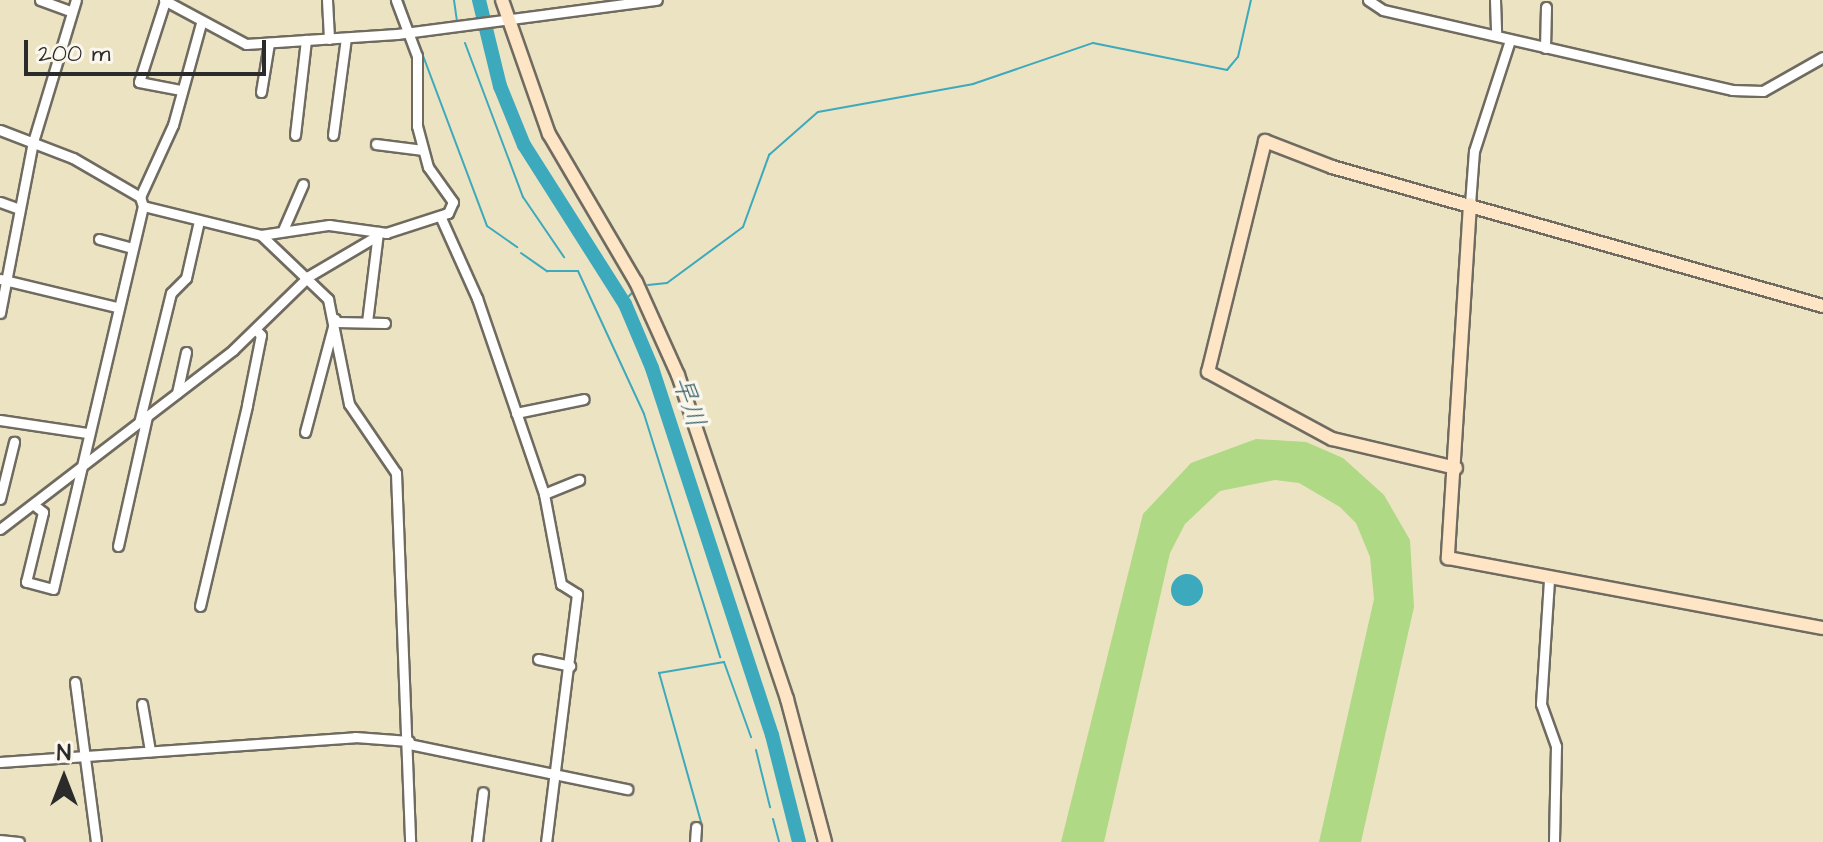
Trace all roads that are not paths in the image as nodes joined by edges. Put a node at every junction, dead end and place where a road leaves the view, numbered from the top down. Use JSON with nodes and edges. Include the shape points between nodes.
{"nodes":[{"id":1,"x":40,"y":0,"type":"edge"},
{"id":2,"x":76,"y":0,"type":"edge"},
{"id":3,"x":165,"y":0,"type":"edge"},
{"id":4,"x":185,"y":0,"type":"edge"},
{"id":5,"x":327,"y":0,"type":"edge"},
{"id":6,"x":396,"y":0,"type":"edge"},
{"id":7,"x":502,"y":0,"type":"edge"},
{"id":8,"x":657,"y":0,"type":"edge"},
{"id":9,"x":1368,"y":0,"type":"edge"},
{"id":10,"x":1495,"y":0,"type":"edge"},
{"id":11,"x":1546,"y":7,"type":"dead end"},
{"id":12,"x":181,"y":10,"type":"junction"},
{"id":13,"x":70,"y":11,"type":"junction"},
{"id":14,"x":505,"y":21,"type":"junction"},
{"id":15,"x":201,"y":23,"type":"junction"},
{"id":16,"x":1496,"y":32,"type":"junction"},
{"id":17,"x":407,"y":33,"type":"junction"},
{"id":18,"x":346,"y":38,"type":"junction"},
{"id":19,"x":329,"y":39,"type":"junction"},
{"id":20,"x":306,"y":40,"type":"junction"},
{"id":21,"x":1510,"y":40,"type":"junction"},
{"id":22,"x":269,"y":43,"type":"junction"},
{"id":23,"x":1545,"y":48,"type":"junction"},
{"id":24,"x":1823,"y":57,"type":"edge"},
{"id":25,"x":181,"y":90,"type":"junction"},
{"id":26,"x":261,"y":92,"type":"dead end"},
{"id":27,"x":0,"y":130,"type":"edge"},
{"id":28,"x":295,"y":135,"type":"dead end"},
{"id":29,"x":333,"y":135,"type":"dead end"},
{"id":30,"x":33,"y":142,"type":"junction"},
{"id":31,"x":376,"y":144,"type":"dead end"},
{"id":32,"x":423,"y":150,"type":"junction"},
{"id":33,"x":303,"y":184,"type":"dead end"},
{"id":34,"x":142,"y":201,"type":"junction"},
{"id":35,"x":0,"y":202,"type":"edge"},
{"id":36,"x":1470,"y":204,"type":"junction"},
{"id":37,"x":19,"y":209,"type":"junction"},
{"id":38,"x":441,"y":218,"type":"junction"},
{"id":39,"x":199,"y":221,"type":"junction"},
{"id":40,"x":283,"y":230,"type":"junction"},
{"id":41,"x":378,"y":234,"type":"junction"},
{"id":42,"x":261,"y":235,"type":"junction"},
{"id":43,"x":99,"y":239,"type":"dead end"},
{"id":44,"x":132,"y":248,"type":"junction"},
{"id":45,"x":309,"y":276,"type":"junction"},
{"id":46,"x":4,"y":280,"type":"edge"},
{"id":47,"x":1823,"y":306,"type":"edge"},
{"id":48,"x":117,"y":307,"type":"junction"},
{"id":49,"x":0,"y":313,"type":"edge"},
{"id":50,"x":335,"y":320,"type":"junction"},
{"id":51,"x":367,"y":322,"type":"junction"},
{"id":52,"x":385,"y":323,"type":"dead end"},
{"id":53,"x":255,"y":329,"type":"junction"},
{"id":54,"x":187,"y":352,"type":"dead end"},
{"id":55,"x":177,"y":393,"type":"junction"},
{"id":56,"x":584,"y":399,"type":"dead end"},
{"id":57,"x":516,"y":413,"type":"junction"},
{"id":58,"x":0,"y":420,"type":"edge"},
{"id":59,"x":143,"y":420,"type":"junction"},
{"id":60,"x":305,"y":432,"type":"dead end"},
{"id":61,"x":87,"y":433,"type":"junction"},
{"id":62,"x":14,"y":442,"type":"dead end"},
{"id":63,"x":1456,"y":468,"type":"junction"},
{"id":64,"x":81,"y":469,"type":"junction"},
{"id":65,"x":579,"y":480,"type":"dead end"},
{"id":66,"x":544,"y":494,"type":"junction"},
{"id":67,"x":0,"y":499,"type":"edge"},
{"id":68,"x":34,"y":505,"type":"junction"},
{"id":69,"x":0,"y":529,"type":"edge"},
{"id":70,"x":118,"y":546,"type":"dead end"},
{"id":71,"x":1549,"y":580,"type":"junction"},
{"id":72,"x":200,"y":606,"type":"dead end"},
{"id":73,"x":1823,"y":628,"type":"edge"},
{"id":74,"x":538,"y":659,"type":"dead end"},
{"id":75,"x":570,"y":666,"type":"junction"},
{"id":76,"x":75,"y":682,"type":"dead end"},
{"id":77,"x":142,"y":704,"type":"dead end"},
{"id":78,"x":409,"y":743,"type":"junction"},
{"id":79,"x":150,"y":751,"type":"junction"},
{"id":80,"x":85,"y":756,"type":"junction"},
{"id":81,"x":0,"y":762,"type":"edge"},
{"id":82,"x":555,"y":772,"type":"junction"},
{"id":83,"x":627,"y":789,"type":"dead end"},
{"id":84,"x":483,"y":792,"type":"dead end"},
{"id":85,"x":696,"y":827,"type":"dead end"},
{"id":86,"x":0,"y":840,"type":"edge"},
{"id":87,"x":19,"y":842,"type":"edge"},
{"id":88,"x":96,"y":842,"type":"edge"},
{"id":89,"x":410,"y":842,"type":"edge"},
{"id":90,"x":477,"y":842,"type":"edge"},
{"id":91,"x":546,"y":842,"type":"edge"},
{"id":92,"x":695,"y":842,"type":"edge"},
{"id":93,"x":825,"y":842,"type":"edge"},
{"id":94,"x":1554,"y":842,"type":"edge"}],
"edges":[{"from":1,"to":13,"type":"street"},
{"from":2,"to":13,"type":"street"},
{"from":3,"to":12,"type":"street"},
{"from":3,"to":25,"type":"street","via":[[139,82]]},
{"from":4,"to":12,"type":"street"},
{"from":5,"to":19,"type":"street"},
{"from":6,"to":17,"type":"street"},
{"from":7,"to":14,"type":"street"},
{"from":8,"to":14,"type":"street"},
{"from":9,"to":16,"type":"street","via":[[1383,10]]},
{"from":10,"to":16,"type":"street"},
{"from":11,"to":23,"type":"street"},
{"from":12,"to":15,"type":"street"},
{"from":13,"to":30,"type":"street"},
{"from":14,"to":17,"type":"street"},
{"from":14,"to":93,"type":"street","via":[[549,134],[636,282],[678,375],[791,712]]},
{"from":15,"to":22,"type":"street","via":[[235,42]]},
{"from":15,"to":25,"type":"street"},
{"from":16,"to":21,"type":"street"},
{"from":17,"to":18,"type":"street"},
{"from":17,"to":32,"type":"street","via":[[417,56],[415,113]]},
{"from":18,"to":19,"type":"street"},
{"from":18,"to":29,"type":"street"},
{"from":19,"to":20,"type":"street"},
{"from":20,"to":22,"type":"street"},
{"from":20,"to":28,"type":"street"},
{"from":21,"to":23,"type":"street"},
{"from":21,"to":36,"type":"street","via":[[1474,151]]},
{"from":22,"to":26,"type":"street"},
{"from":23,"to":24,"type":"street","via":[[1758,93]]},
{"from":25,"to":34,"type":"street"},
{"from":27,"to":30,"type":"street"},
{"from":30,"to":34,"type":"street"},
{"from":30,"to":37,"type":"street"},
{"from":31,"to":32,"type":"street"},
{"from":32,"to":38,"type":"street","via":[[453,202]]},
{"from":33,"to":40,"type":"street"},
{"from":34,"to":39,"type":"street"},
{"from":34,"to":44,"type":"street"},
{"from":35,"to":37,"type":"street"},
{"from":36,"to":47,"type":"street"},
{"from":36,"to":63,"type":"street"},
{"from":36,"to":63,"type":"street","via":[[1265,141],[1208,369],[1332,439]]},
{"from":37,"to":46,"type":"street"},
{"from":38,"to":41,"type":"street"},
{"from":38,"to":57,"type":"street"},
{"from":39,"to":42,"type":"street"},
{"from":39,"to":59,"type":"street","via":[[186,278],[171,293]]},
{"from":40,"to":41,"type":"street","via":[[329,225]]},
{"from":40,"to":42,"type":"street"},
{"from":41,"to":45,"type":"street"},
{"from":41,"to":51,"type":"street"},
{"from":42,"to":45,"type":"street"},
{"from":43,"to":44,"type":"street"},
{"from":44,"to":48,"type":"street"},
{"from":45,"to":50,"type":"street"},
{"from":45,"to":53,"type":"street"},
{"from":46,"to":48,"type":"street"},
{"from":46,"to":49,"type":"street"},
{"from":48,"to":61,"type":"street"},
{"from":50,"to":51,"type":"street"},
{"from":50,"to":60,"type":"street"},
{"from":50,"to":78,"type":"street","via":[[349,404],[396,473]]},
{"from":51,"to":52,"type":"street"},
{"from":53,"to":55,"type":"street"},
{"from":53,"to":72,"type":"street","via":[[261,335]]},
{"from":54,"to":55,"type":"street"},
{"from":55,"to":59,"type":"street"},
{"from":56,"to":57,"type":"street"},
{"from":57,"to":66,"type":"street"},
{"from":58,"to":61,"type":"street"},
{"from":59,"to":64,"type":"street"},
{"from":59,"to":70,"type":"street"},
{"from":61,"to":64,"type":"street"},
{"from":62,"to":67,"type":"street"},
{"from":63,"to":71,"type":"street","via":[[1448,558]]},
{"from":64,"to":68,"type":"street"},
{"from":64,"to":68,"type":"street","via":[[53,589],[26,582],[43,512]]},
{"from":65,"to":66,"type":"street"},
{"from":66,"to":75,"type":"street","via":[[561,584],[577,594]]},
{"from":68,"to":69,"type":"street"},
{"from":71,"to":73,"type":"street"},
{"from":71,"to":94,"type":"street","via":[[1541,704],[1556,746]]},
{"from":74,"to":75,"type":"street"},
{"from":75,"to":82,"type":"street"},
{"from":76,"to":80,"type":"street"},
{"from":77,"to":79,"type":"street"},
{"from":78,"to":79,"type":"street","via":[[355,737]]},
{"from":78,"to":82,"type":"street"},
{"from":78,"to":89,"type":"street"},
{"from":79,"to":80,"type":"street"},
{"from":80,"to":81,"type":"street"},
{"from":80,"to":88,"type":"street"},
{"from":82,"to":83,"type":"street"},
{"from":82,"to":91,"type":"street"},
{"from":84,"to":90,"type":"street"},
{"from":85,"to":92,"type":"street"},
{"from":86,"to":87,"type":"street"}]}
